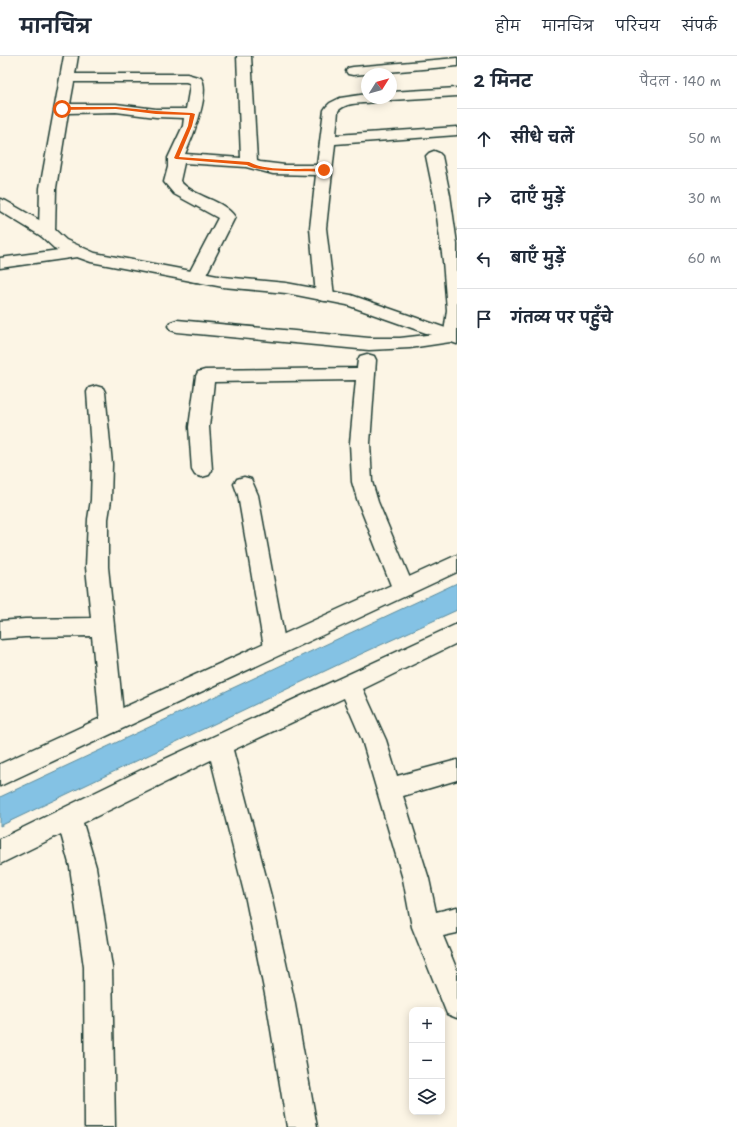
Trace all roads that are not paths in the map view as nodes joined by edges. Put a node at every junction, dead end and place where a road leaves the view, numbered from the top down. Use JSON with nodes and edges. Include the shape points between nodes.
{"nodes":[{"id":1,"x":71,"y":56,"type":"edge"},
{"id":2,"x":244,"y":56,"type":"edge"},
{"id":3,"x":354,"y":56,"type":"edge"},
{"id":4,"x":457,"y":62,"type":"edge"},
{"id":5,"x":352,"y":71,"type":"junction"},
{"id":6,"x":67,"y":78,"type":"junction"},
{"id":7,"x":457,"y":92,"type":"edge"},
{"id":8,"x":397,"y":96,"type":"edge"},
{"id":9,"x":361,"y":100,"type":"edge"},
{"id":10,"x":349,"y":101,"type":"junction"},
{"id":11,"x":62,"y":109,"type":"junction"},
{"id":12,"x":192,"y":114,"type":"junction"},
{"id":13,"x":457,"y":130,"type":"edge"},
{"id":14,"x":327,"y":140,"type":"junction"},
{"id":15,"x":434,"y":156,"type":"dead end"},
{"id":16,"x":176,"y":158,"type":"junction"},
{"id":17,"x":249,"y":163,"type":"junction"},
{"id":18,"x":324,"y":170,"type":"junction"},
{"id":19,"x":0,"y":204,"type":"edge"},
{"id":20,"x":47,"y":232,"type":"junction"},
{"id":21,"x":78,"y":252,"type":"junction"},
{"id":22,"x":0,"y":263,"type":"edge"},
{"id":23,"x":196,"y":276,"type":"junction"},
{"id":24,"x":325,"y":296,"type":"junction"},
{"id":25,"x":177,"y":326,"type":"dead end"},
{"id":26,"x":454,"y":338,"type":"edge"},
{"id":27,"x":369,"y":344,"type":"junction"},
{"id":28,"x":366,"y":374,"type":"junction"},
{"id":29,"x":96,"y":392,"type":"dead end"},
{"id":30,"x":202,"y":470,"type":"dead end"},
{"id":31,"x":244,"y":484,"type":"dead end"},
{"id":32,"x":457,"y":563,"type":"edge"},
{"id":33,"x":402,"y":588,"type":"junction"},
{"id":34,"x":103,"y":627,"type":"junction"},
{"id":35,"x":0,"y":630,"type":"edge"},
{"id":36,"x":457,"y":633,"type":"edge"},
{"id":37,"x":275,"y":647,"type":"junction"},
{"id":38,"x":350,"y":685,"type":"junction"},
{"id":39,"x":112,"y":723,"type":"junction"},
{"id":40,"x":220,"y":744,"type":"junction"},
{"id":41,"x":457,"y":770,"type":"edge"},
{"id":42,"x":0,"y":775,"type":"edge"},
{"id":43,"x":389,"y":789,"type":"junction"},
{"id":44,"x":69,"y":818,"type":"junction"},
{"id":45,"x":0,"y":852,"type":"edge"},
{"id":46,"x":457,"y":920,"type":"edge"},
{"id":47,"x":426,"y":927,"type":"junction"},
{"id":48,"x":457,"y":1004,"type":"edge"},
{"id":49,"x":100,"y":1127,"type":"edge"},
{"id":50,"x":302,"y":1127,"type":"edge"}],
"edges":[{"from":1,"to":6,"type":"street"},
{"from":2,"to":17,"type":"street"},
{"from":3,"to":5,"type":"street"},
{"from":4,"to":5,"type":"street"},
{"from":5,"to":10,"type":"street"},
{"from":6,"to":11,"type":"street"},
{"from":6,"to":12,"type":"street","via":[[190,79],[196,81],[197,86]]},
{"from":7,"to":8,"type":"street"},
{"from":9,"to":10,"type":"street"},
{"from":10,"to":14,"type":"street","via":[[334,105],[331,110]]},
{"from":11,"to":12,"type":"street","via":[[116,108]]},
{"from":11,"to":20,"type":"street","via":[[48,188]]},
{"from":12,"to":16,"type":"street","via":[[190,126]]},
{"from":13,"to":14,"type":"street"},
{"from":14,"to":18,"type":"street"},
{"from":15,"to":26,"type":"street","via":[[451,261],[456,310]]},
{"from":16,"to":17,"type":"street"},
{"from":16,"to":23,"type":"street","via":[[172,179],[175,187],[227,217]]},
{"from":17,"to":18,"type":"street","via":[[264,168]]},
{"from":18,"to":24,"type":"street","via":[[318,228]]},
{"from":19,"to":20,"type":"street"},
{"from":20,"to":21,"type":"street","via":[[60,244]]},
{"from":21,"to":22,"type":"street"},
{"from":21,"to":23,"type":"street","via":[[91,257]]},
{"from":23,"to":24,"type":"street"},
{"from":24,"to":26,"type":"street","via":[[351,300]]},
{"from":25,"to":27,"type":"street"},
{"from":26,"to":27,"type":"street","via":[[411,344]]},
{"from":27,"to":28,"type":"street"},
{"from":28,"to":30,"type":"street","via":[[205,376],[199,434]]},
{"from":28,"to":33,"type":"street","via":[[360,460],[362,482]]},
{"from":29,"to":34,"type":"street","via":[[102,464],[97,567]]},
{"from":31,"to":37,"type":"street"},
{"from":32,"to":33,"type":"street"},
{"from":33,"to":37,"type":"street"},
{"from":34,"to":35,"type":"street"},
{"from":34,"to":39,"type":"street"},
{"from":36,"to":38,"type":"street"},
{"from":37,"to":39,"type":"street"},
{"from":38,"to":40,"type":"street"},
{"from":38,"to":43,"type":"street","via":[[374,740]]},
{"from":39,"to":42,"type":"street"},
{"from":40,"to":44,"type":"street"},
{"from":40,"to":50,"type":"street","via":[[260,900]]},
{"from":41,"to":43,"type":"street"},
{"from":43,"to":47,"type":"street","via":[[416,879]]},
{"from":44,"to":45,"type":"street"},
{"from":44,"to":49,"type":"street","via":[[83,867],[98,967]]},
{"from":46,"to":47,"type":"street"},
{"from":47,"to":48,"type":"street"}]}
